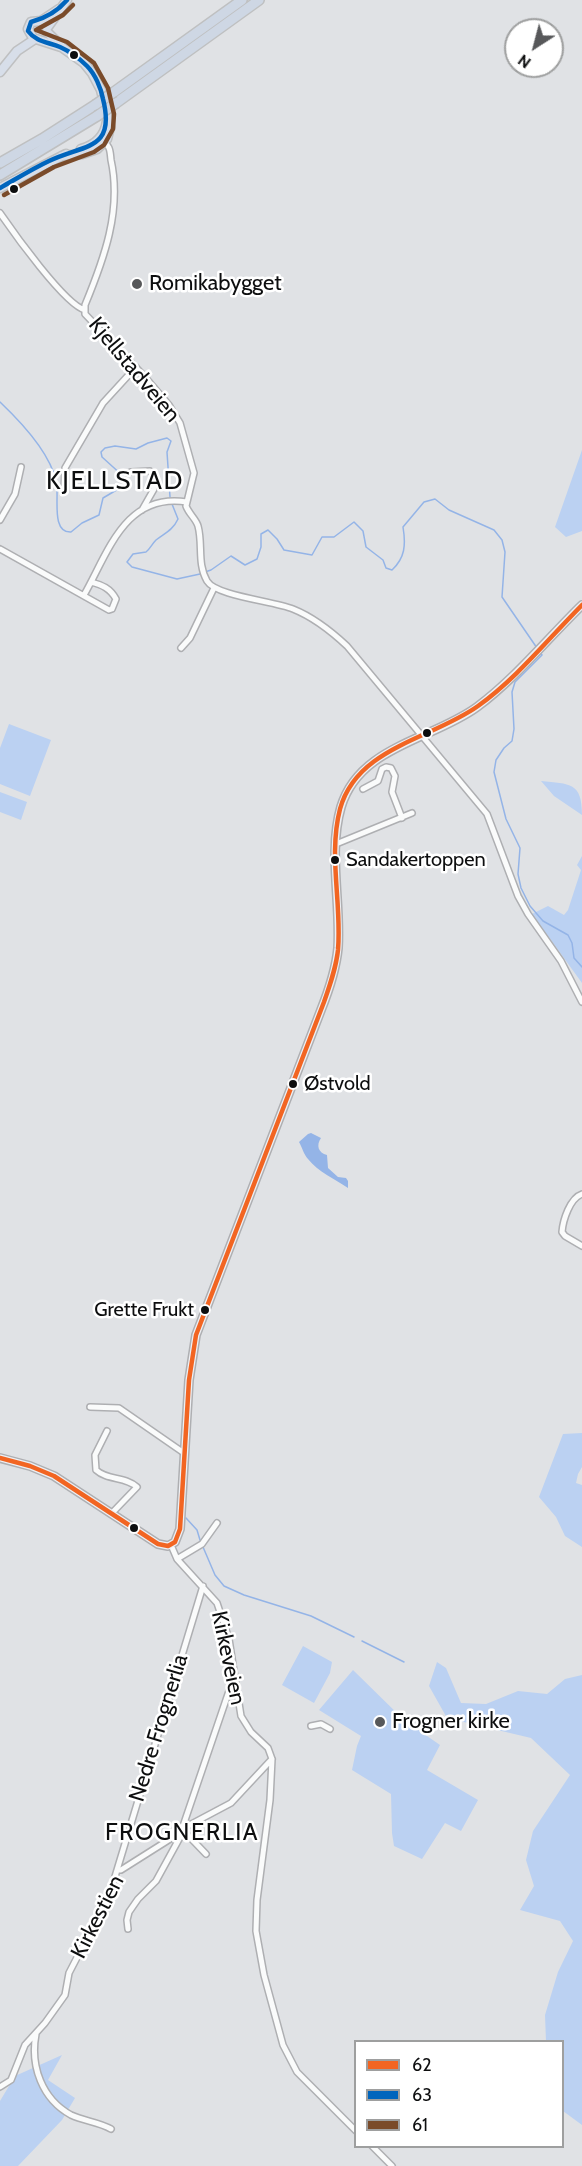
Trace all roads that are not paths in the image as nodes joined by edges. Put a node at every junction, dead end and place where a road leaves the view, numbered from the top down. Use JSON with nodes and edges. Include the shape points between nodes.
{"nodes":[{"id":1,"x":66,"y":0,"type":"edge"},
{"id":2,"x":242,"y":0,"type":"edge"},
{"id":3,"x":259,"y":0,"type":"edge"},
{"id":4,"x":28,"y":32,"type":"junction"},
{"id":5,"x":42,"y":32,"type":"junction"},
{"id":6,"x":17,"y":51,"type":"junction"},
{"id":7,"x":0,"y":72,"type":"edge"},
{"id":8,"x":102,"y":115,"type":"junction"},
{"id":9,"x":42,"y":139,"type":"junction"},
{"id":10,"x":101,"y":143,"type":"junction"},
{"id":11,"x":0,"y":156,"type":"edge"},
{"id":12,"x":0,"y":163,"type":"edge"},
{"id":13,"x":0,"y":175,"type":"edge"},
{"id":14,"x":0,"y":188,"type":"edge"},
{"id":15,"x":0,"y":213,"type":"edge"},
{"id":16,"x":85,"y":310,"type":"junction"},
{"id":17,"x":136,"y":367,"type":"junction"},
{"id":18,"x":21,"y":467,"type":"dead end"},
{"id":19,"x":131,"y":472,"type":"dead end"},
{"id":20,"x":64,"y":491,"type":"dead end"},
{"id":21,"x":187,"y":502,"type":"junction"},
{"id":22,"x":142,"y":510,"type":"junction"},
{"id":23,"x":0,"y":520,"type":"edge"},
{"id":24,"x":0,"y":549,"type":"edge"},
{"id":25,"x":91,"y":582,"type":"junction"},
{"id":26,"x":214,"y":588,"type":"junction"},
{"id":27,"x":84,"y":595,"type":"junction"},
{"id":28,"x":582,"y":605,"type":"edge"},
{"id":29,"x":181,"y":648,"type":"dead end"},
{"id":30,"x":422,"y":736,"type":"junction"},
{"id":31,"x":363,"y":789,"type":"dead end"},
{"id":32,"x":412,"y":813,"type":"dead end"},
{"id":33,"x":402,"y":818,"type":"junction"},
{"id":34,"x":336,"y":844,"type":"junction"},
{"id":35,"x":582,"y":1002,"type":"edge"},
{"id":36,"x":582,"y":1194,"type":"edge"},
{"id":37,"x":582,"y":1246,"type":"edge"},
{"id":38,"x":90,"y":1407,"type":"dead end"},
{"id":39,"x":107,"y":1431,"type":"dead end"},
{"id":40,"x":184,"y":1453,"type":"junction"},
{"id":41,"x":0,"y":1458,"type":"edge"},
{"id":42,"x":112,"y":1514,"type":"junction"},
{"id":43,"x":217,"y":1523,"type":"dead end"},
{"id":44,"x":173,"y":1544,"type":"junction"},
{"id":45,"x":177,"y":1559,"type":"junction"},
{"id":46,"x":203,"y":1586,"type":"junction"},
{"id":47,"x":236,"y":1681,"type":"junction"},
{"id":48,"x":311,"y":1726,"type":"dead end"},
{"id":49,"x":330,"y":1729,"type":"dead end"},
{"id":50,"x":272,"y":1759,"type":"junction"},
{"id":51,"x":183,"y":1829,"type":"junction"},
{"id":52,"x":206,"y":1854,"type":"dead end"},
{"id":53,"x":117,"y":1870,"type":"junction"},
{"id":54,"x":128,"y":1929,"type":"dead end"},
{"id":55,"x":36,"y":2032,"type":"junction"},
{"id":56,"x":0,"y":2087,"type":"edge"},
{"id":57,"x":111,"y":2129,"type":"dead end"},
{"id":58,"x":354,"y":2129,"type":"edge"},
{"id":59,"x":374,"y":2148,"type":"edge"},
{"id":60,"x":392,"y":2166,"type":"edge"}],
"edges":[{"from":1,"to":5,"type":"highway"},
{"from":2,"to":9,"type":"highway","bridge":true},
{"from":3,"to":8,"type":"highway","bridge":true},
{"from":4,"to":5,"type":"highway"},
{"from":4,"to":5,"type":"highway","via":[[31,22]]},
{"from":4,"to":6,"type":"highway"},
{"from":5,"to":6,"type":"highway"},
{"from":5,"to":8,"type":"highway","via":[[80,59],[92,73],[101,90]]},
{"from":6,"to":7,"type":"highway"},
{"from":8,"to":10,"type":"highway","via":[[106,128]]},
{"from":8,"to":13,"type":"highway"},
{"from":9,"to":11,"type":"highway"},
{"from":9,"to":12,"type":"highway"},
{"from":10,"to":14,"type":"highway","via":[[62,156]]},
{"from":10,"to":16,"type":"street","name":"Kjellstadveien","via":[[110,158],[114,178],[110,231]]},
{"from":15,"to":16,"type":"street","name":"Kjellstadveien","via":[[62,291]]},
{"from":16,"to":17,"type":"street","name":"Kjellstadveien","via":[[89,320]]},
{"from":17,"to":20,"type":"street","via":[[102,403],[64,468]]},
{"from":17,"to":21,"type":"street","name":"Kjellstadveien","via":[[183,428],[194,473]]},
{"from":18,"to":23,"type":"street","via":[[15,494]]},
{"from":19,"to":22,"type":"street","via":[[150,471],[155,476],[154,489]]},
{"from":21,"to":22,"type":"street","via":[[164,502]]},
{"from":21,"to":26,"type":"street","via":[[198,526],[204,572]]},
{"from":22,"to":25,"type":"street","via":[[115,535]]},
{"from":24,"to":27,"type":"street"},
{"from":25,"to":27,"type":"street"},
{"from":25,"to":27,"type":"street","via":[[112,591],[116,599],[113,607],[109,610]]},
{"from":26,"to":29,"type":"street","via":[[190,638]]},
{"from":26,"to":30,"type":"street","via":[[290,608],[323,626],[347,646]]},
{"from":28,"to":30,"type":"main road","via":[[477,707]]},
{"from":30,"to":34,"type":"main road","via":[[386,753],[356,778],[342,804]]},
{"from":30,"to":35,"type":"street","via":[[487,814],[518,896],[561,961]]},
{"from":31,"to":33,"type":"street","via":[[378,781],[382,769],[391,768],[395,776],[392,792]]},
{"from":32,"to":33,"type":"street"},
{"from":33,"to":34,"type":"street"},
{"from":34,"to":40,"type":"main road","via":[[338,937],[332,978],[196,1335]]},
{"from":36,"to":37,"type":"street","via":[[574,1200],[562,1228],[565,1236]]},
{"from":38,"to":40,"type":"street","via":[[118,1407]]},
{"from":39,"to":42,"type":"street","via":[[95,1455],[96,1470],[103,1476],[128,1480],[137,1487]]},
{"from":40,"to":44,"type":"main road","via":[[180,1529]]},
{"from":41,"to":42,"type":"main road","via":[[54,1476]]},
{"from":42,"to":44,"type":"main road","via":[[158,1544]]},
{"from":43,"to":45,"type":"street","via":[[202,1544]]},
{"from":44,"to":45,"type":"street","name":"Kirkeveien"},
{"from":45,"to":46,"type":"street","name":"Kirkeveien"},
{"from":46,"to":47,"type":"street","name":"Kirkeveien","via":[[221,1611]]},
{"from":46,"to":53,"type":"street","name":"Nedre Frognerlia"},
{"from":47,"to":50,"type":"street","name":"Kirkeveien","via":[[243,1721],[264,1743]]},
{"from":47,"to":51,"type":"street","via":[[229,1691]]},
{"from":48,"to":49,"type":"street","via":[[321,1724]]},
{"from":50,"to":51,"type":"street","name":"Kirkestien","via":[[231,1803]]},
{"from":50,"to":58,"type":"street","via":[[256,1916],[264,1975],[291,2064]]},
{"from":51,"to":52,"type":"street"},
{"from":51,"to":53,"type":"street","name":"Kirkestien"},
{"from":51,"to":54,"type":"street","via":[[156,1881],[129,1912]]},
{"from":53,"to":55,"type":"street","name":"Kirkestien","via":[[102,1917],[69,1972],[65,1995]]},
{"from":55,"to":56,"type":"street","name":"Kirkestien","via":[[23,2049],[13,2077]]},
{"from":55,"to":57,"type":"street","via":[[36,2067],[46,2093],[72,2115]]},
{"from":59,"to":60,"type":"street"}]}
